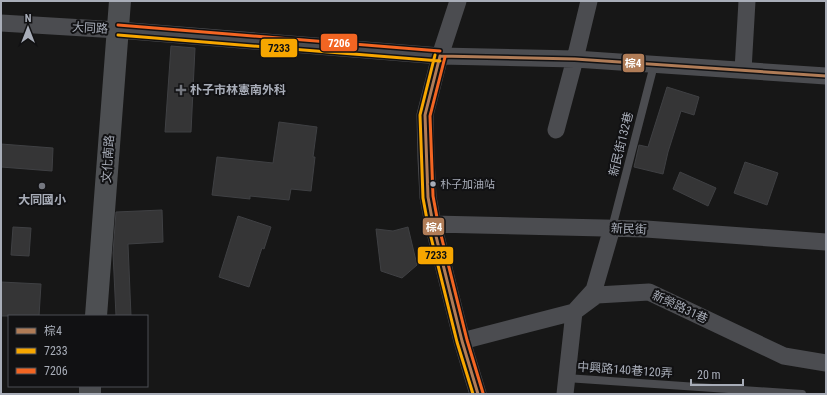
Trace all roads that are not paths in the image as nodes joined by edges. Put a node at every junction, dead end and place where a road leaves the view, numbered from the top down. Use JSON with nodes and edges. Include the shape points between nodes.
{"nodes":[{"id":1,"x":120,"y":1,"type":"edge"},
{"id":2,"x":458,"y":1,"type":"edge"},
{"id":3,"x":589,"y":1,"type":"edge"},
{"id":4,"x":747,"y":1,"type":"edge"},
{"id":5,"x":1,"y":23,"type":"edge"},
{"id":6,"x":118,"y":30,"type":"junction"},
{"id":7,"x":440,"y":56,"type":"junction"},
{"id":8,"x":575,"y":60,"type":"junction"},
{"id":9,"x":654,"y":65,"type":"junction"},
{"id":10,"x":743,"y":70,"type":"junction"},
{"id":11,"x":826,"y":76,"type":"edge"},
{"id":12,"x":556,"y":130,"type":"dead end"},
{"id":13,"x":433,"y":224,"type":"junction"},
{"id":14,"x":612,"y":228,"type":"junction"},
{"id":15,"x":826,"y":242,"type":"edge"},
{"id":16,"x":574,"y":312,"type":"junction"},
{"id":17,"x":96,"y":315,"type":"edge"},
{"id":18,"x":462,"y":341,"type":"junction"},
{"id":19,"x":826,"y":363,"type":"edge"},
{"id":20,"x":565,"y":386,"type":"edge"},
{"id":21,"x":478,"y":394,"type":"edge"},
{"id":22,"x":802,"y":394,"type":"edge"}],
"edges":[{"from":1,"to":6,"type":"main road","name":"文化南路"},
{"from":2,"to":7,"type":"street"},
{"from":3,"to":8,"type":"street"},
{"from":4,"to":10,"type":"street"},
{"from":5,"to":6,"type":"street","name":"大同路"},
{"from":6,"to":7,"type":"street","name":"大同路"},
{"from":6,"to":17,"type":"main road","name":"文化南路"},
{"from":7,"to":8,"type":"street","name":"大同路"},
{"from":7,"to":13,"type":"street","via":[[425,115],[428,197]]},
{"from":8,"to":9,"type":"street","name":"大同路"},
{"from":8,"to":12,"type":"street"},
{"from":9,"to":10,"type":"street","name":"大同路"},
{"from":9,"to":14,"type":"lane","name":"新民街132巷"},
{"from":10,"to":11,"type":"street","name":"大同路"},
{"from":13,"to":14,"type":"street","name":"新民街"},
{"from":13,"to":18,"type":"street"},
{"from":14,"to":15,"type":"street","name":"新民街"},
{"from":14,"to":16,"type":"street","via":[[594,290]]},
{"from":16,"to":18,"type":"street","name":"新榮路31巷"},
{"from":16,"to":19,"type":"street","name":"新榮路31巷","via":[[597,295],[649,292],[784,356]]},
{"from":16,"to":20,"type":"street"},
{"from":18,"to":21,"type":"street"},
{"from":20,"to":22,"type":"lane","name":"中興路140巷120弄"}]}
